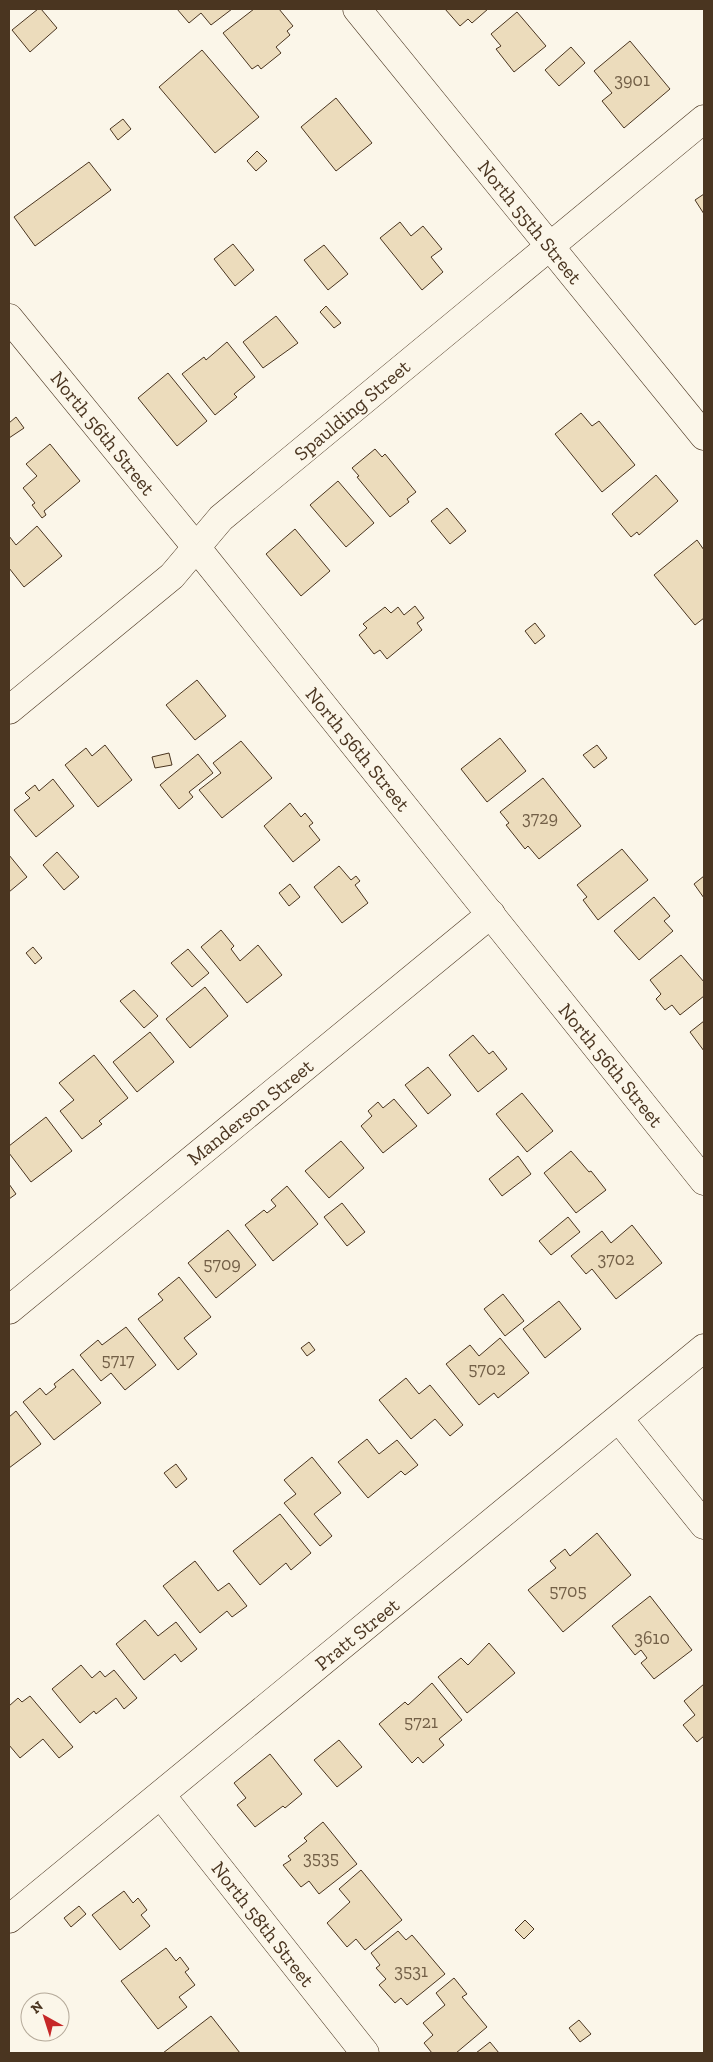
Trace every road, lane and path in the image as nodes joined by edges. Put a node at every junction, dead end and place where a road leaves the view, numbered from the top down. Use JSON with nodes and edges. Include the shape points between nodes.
{"nodes":[{"id":1,"x":357,"y":9,"type":"edge"},
{"id":2,"x":704,"y":119,"type":"edge"},
{"id":3,"x":550,"y":246,"type":"junction"},
{"id":4,"x":9,"y":318,"type":"edge"},
{"id":5,"x":704,"y":436,"type":"edge"},
{"id":6,"x":196,"y":548,"type":"junction"},
{"id":7,"x":9,"y":710,"type":"edge"},
{"id":8,"x":491,"y":914,"type":"junction"},
{"id":9,"x":704,"y":1181,"type":"edge"},
{"id":10,"x":9,"y":1310,"type":"edge"},
{"id":11,"x":704,"y":1348,"type":"edge"},
{"id":12,"x":619,"y":1419,"type":"junction"},
{"id":13,"x":704,"y":1525,"type":"edge"},
{"id":14,"x":161,"y":1794,"type":"junction"},
{"id":15,"x":9,"y":1919,"type":"edge"},
{"id":16,"x":365,"y":2053,"type":"edge"}],
"edges":[{"from":1,"to":3,"type":"street","name":"North 55th Street"},
{"from":2,"to":3,"type":"street","name":"Spaulding Street"},
{"from":3,"to":5,"type":"street","name":"North 55th Street"},
{"from":3,"to":6,"type":"street","name":"Spaulding Street","via":[[221,518]]},
{"from":4,"to":6,"type":"street","name":"North 56th Street"},
{"from":6,"to":7,"type":"street","name":"Spaulding Street","via":[[172,576]]},
{"from":6,"to":8,"type":"street","name":"North 56th Street"},
{"from":8,"to":9,"type":"street","name":"North 56th Street"},
{"from":8,"to":10,"type":"street","name":"Manderson Street"},
{"from":11,"to":12,"type":"street","name":"Pratt Street"},
{"from":12,"to":13,"type":"street"},
{"from":12,"to":14,"type":"street","name":"Pratt Street"},
{"from":14,"to":15,"type":"street","name":"Pratt Street"},
{"from":14,"to":16,"type":"street","name":"North 58th Street"}]}
